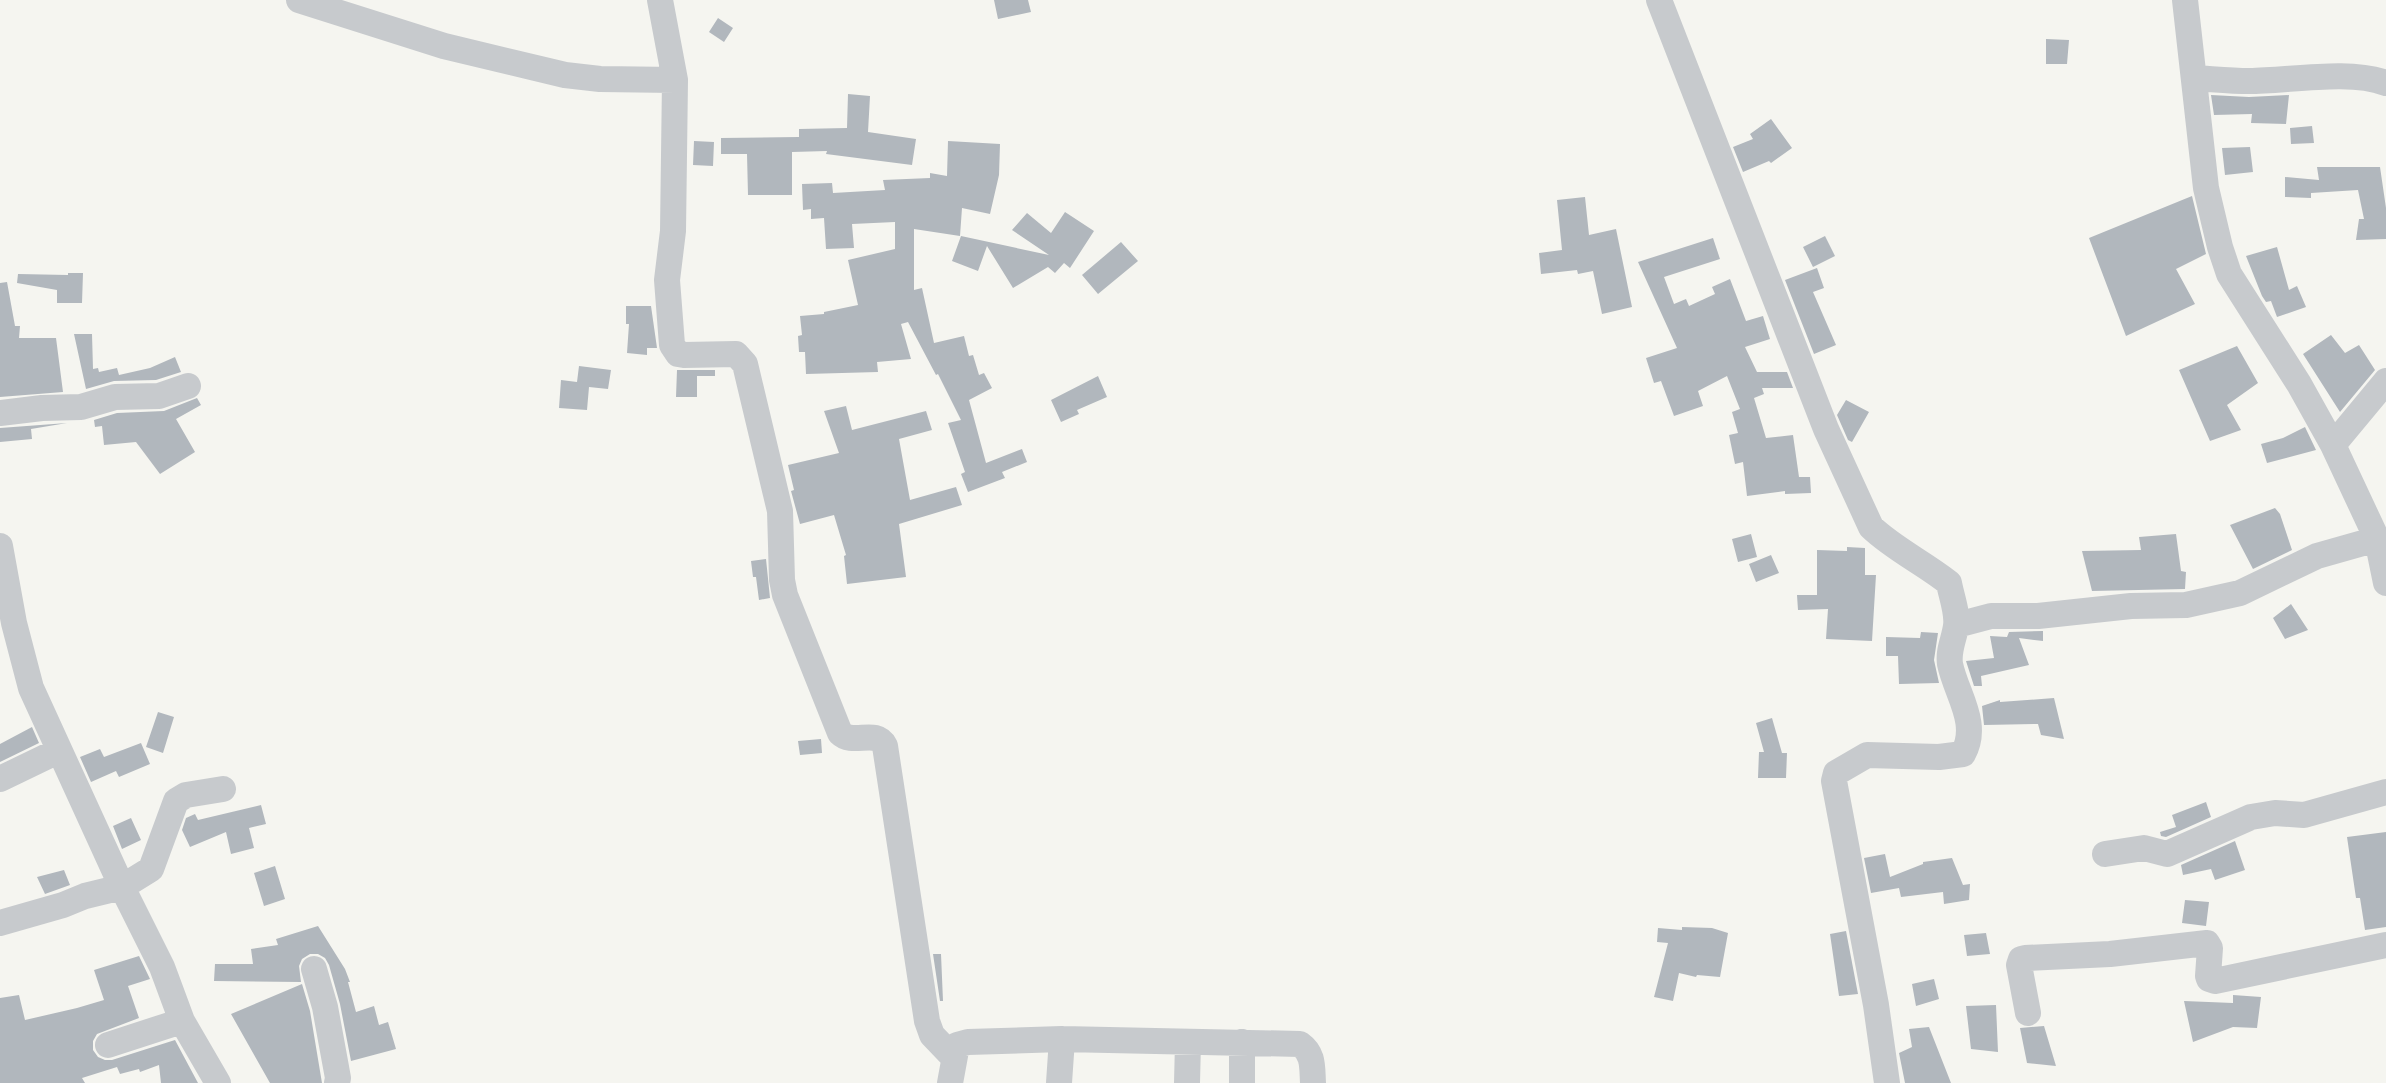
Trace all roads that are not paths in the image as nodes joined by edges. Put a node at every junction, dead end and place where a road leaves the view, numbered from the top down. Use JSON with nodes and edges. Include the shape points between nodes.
{"nodes":[{"id":1,"x":299,"y":0,"type":"edge"},
{"id":2,"x":660,"y":0,"type":"edge"},
{"id":3,"x":1659,"y":0,"type":"edge"},
{"id":4,"x":2185,"y":0,"type":"edge"},
{"id":5,"x":2194,"y":78,"type":"junction"},
{"id":6,"x":675,"y":80,"type":"junction"},
{"id":7,"x":2386,"y":83,"type":"edge"},
{"id":8,"x":2386,"y":381,"type":"edge"},
{"id":9,"x":188,"y":386,"type":"dead end"},
{"id":10,"x":0,"y":414,"type":"edge"},
{"id":11,"x":2333,"y":445,"type":"junction"},
{"id":12,"x":2377,"y":539,"type":"junction"},
{"id":13,"x":0,"y":546,"type":"edge"},
{"id":14,"x":2386,"y":583,"type":"edge"},
{"id":15,"x":1957,"y":625,"type":"junction"},
{"id":16,"x":58,"y":751,"type":"junction"},
{"id":17,"x":0,"y":779,"type":"edge"},
{"id":18,"x":223,"y":789,"type":"dead end"},
{"id":19,"x":2386,"y":792,"type":"edge"},
{"id":20,"x":2105,"y":854,"type":"dead end"},
{"id":21,"x":122,"y":887,"type":"junction"},
{"id":22,"x":0,"y":923,"type":"edge"},
{"id":23,"x":2386,"y":946,"type":"edge"},
{"id":24,"x":314,"y":969,"type":"dead end"},
{"id":25,"x":2028,"y":1013,"type":"dead end"},
{"id":26,"x":182,"y":1021,"type":"junction"},
{"id":27,"x":1062,"y":1039,"type":"junction"},
{"id":28,"x":1188,"y":1042,"type":"junction"},
{"id":29,"x":1242,"y":1042,"type":"junction"},
{"id":30,"x":108,"y":1045,"type":"dead end"},
{"id":31,"x":952,"y":1070,"type":"edge"},
{"id":32,"x":218,"y":1083,"type":"edge"},
{"id":33,"x":337,"y":1083,"type":"edge"},
{"id":34,"x":1059,"y":1083,"type":"edge"},
{"id":35,"x":1187,"y":1083,"type":"edge"},
{"id":36,"x":1242,"y":1083,"type":"edge"},
{"id":37,"x":1313,"y":1083,"type":"edge"},
{"id":38,"x":1887,"y":1083,"type":"edge"}],
"edges":[{"from":1,"to":6,"type":"street","via":[[444,46],[565,75]]},
{"from":2,"to":6,"type":"street"},
{"from":3,"to":15,"type":"street","via":[[1842,467],[1871,527],[1949,583]]},
{"from":4,"to":5,"type":"street"},
{"from":5,"to":7,"type":"street","via":[[2343,77]]},
{"from":5,"to":11,"type":"street","via":[[2206,188],[2229,274]]},
{"from":6,"to":31,"type":"street","via":[[673,230],[667,280],[672,345],[684,355],[736,354],[745,364],[780,511],[785,595],[840,733],[851,739],[878,738],[885,746],[926,1021]]},
{"from":8,"to":11,"type":"street"},
{"from":9,"to":10,"type":"street","via":[[159,396],[115,397],[81,407]]},
{"from":11,"to":12,"type":"street"},
{"from":12,"to":14,"type":"street"},
{"from":12,"to":15,"type":"street","via":[[2317,556],[2240,593],[2186,605],[1991,616]]},
{"from":13,"to":16,"type":"street","via":[[31,688]]},
{"from":15,"to":38,"type":"street","via":[[1950,664],[1968,717],[1968,745],[1963,754],[1867,754],[1836,773]]},
{"from":16,"to":17,"type":"street"},
{"from":16,"to":21,"type":"street"},
{"from":18,"to":21,"type":"street","via":[[176,801],[150,869]]},
{"from":19,"to":20,"type":"street","via":[[2304,815],[2251,817],[2167,854],[2144,848]]},
{"from":21,"to":22,"type":"street"},
{"from":21,"to":26,"type":"street","via":[[162,967]]},
{"from":23,"to":25,"type":"street","via":[[2215,981],[2208,976],[2207,943],[2025,958],[2019,965]]},
{"from":24,"to":33,"type":"street"},
{"from":26,"to":30,"type":"street"},
{"from":26,"to":32,"type":"street"},
{"from":27,"to":28,"type":"street"},
{"from":27,"to":31,"type":"street","via":[[957,1045]]},
{"from":27,"to":34,"type":"street"},
{"from":28,"to":29,"type":"street"},
{"from":28,"to":35,"type":"street"},
{"from":29,"to":36,"type":"street"},
{"from":29,"to":37,"type":"street","via":[[1300,1044],[1312,1059]]}]}
